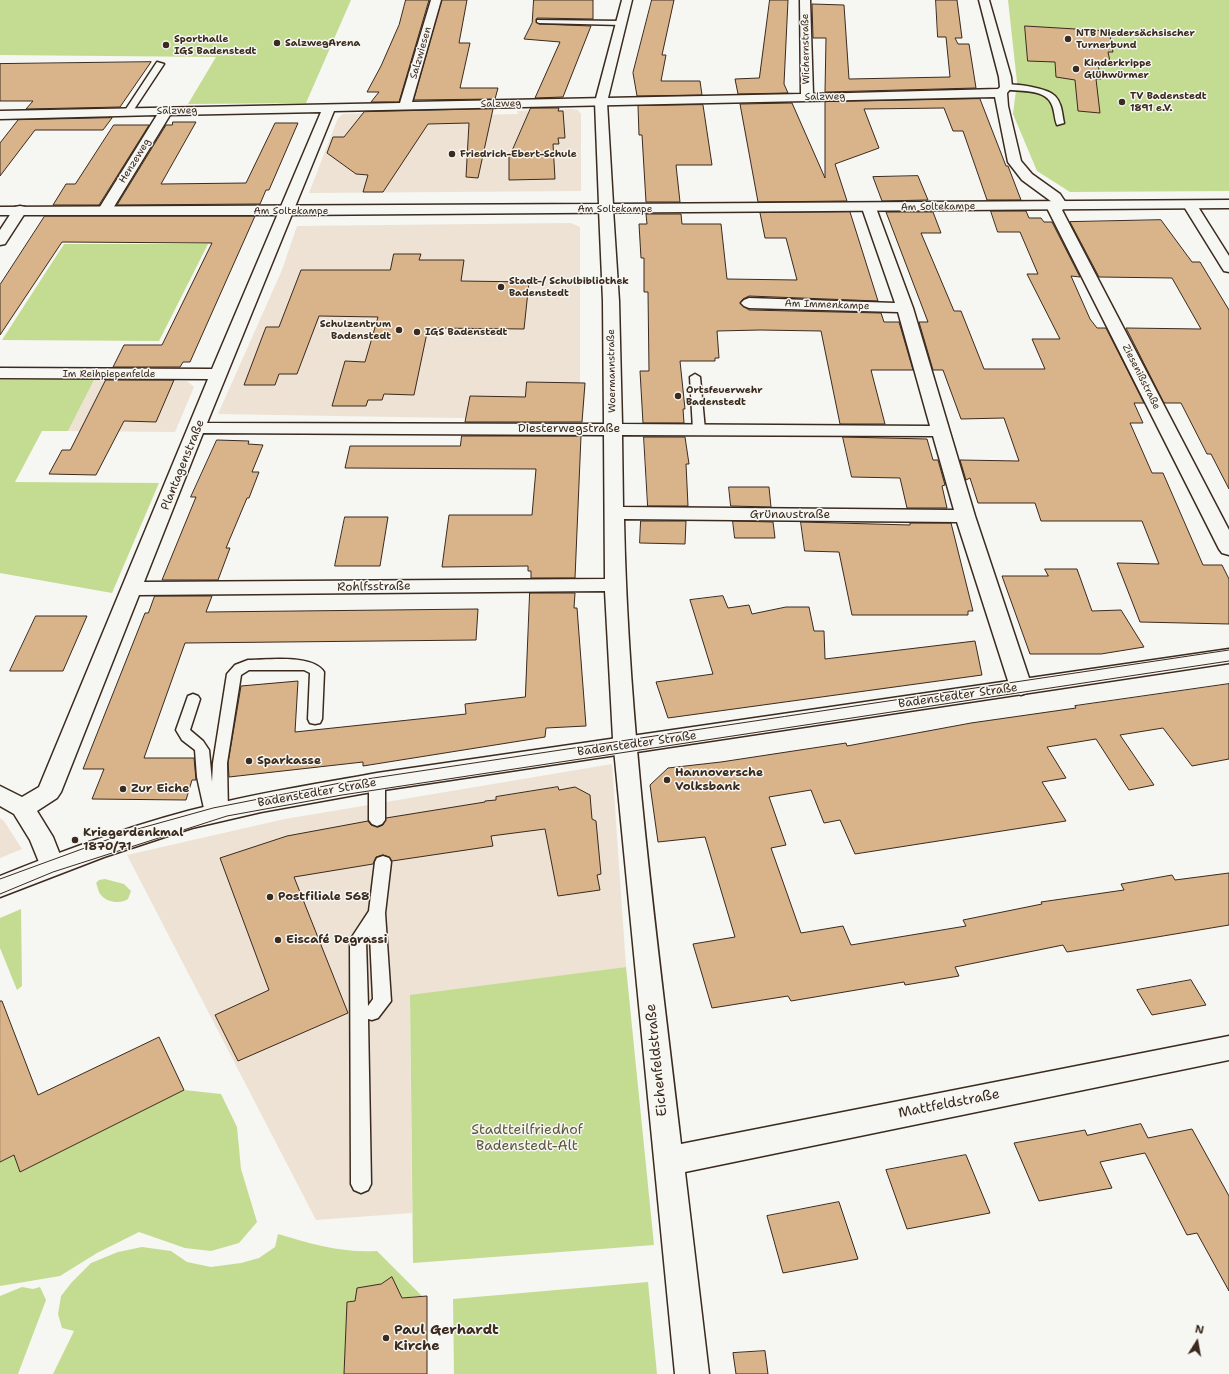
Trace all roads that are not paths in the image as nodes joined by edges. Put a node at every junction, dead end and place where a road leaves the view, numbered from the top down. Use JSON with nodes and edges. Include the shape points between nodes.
{"nodes":[{"id":1,"x":436,"y":0,"type":"edge"},
{"id":2,"x":627,"y":0,"type":"edge"},
{"id":3,"x":805,"y":0,"type":"edge"},
{"id":4,"x":984,"y":0,"type":"edge"},
{"id":5,"x":539,"y":21,"type":"dead end"},
{"id":6,"x":620,"y":23,"type":"junction"},
{"id":7,"x":160,"y":64,"type":"dead end"},
{"id":8,"x":1004,"y":90,"type":"junction"},
{"id":9,"x":806,"y":97,"type":"junction"},
{"id":10,"x":601,"y":102,"type":"junction"},
{"id":11,"x":405,"y":106,"type":"junction"},
{"id":12,"x":329,"y":108,"type":"junction"},
{"id":13,"x":166,"y":111,"type":"junction"},
{"id":14,"x":128,"y":112,"type":"junction"},
{"id":15,"x":4,"y":115,"type":"edge"},
{"id":16,"x":1060,"y":123,"type":"dead end"},
{"id":17,"x":0,"y":126,"type":"edge"},
{"id":18,"x":1229,"y":204,"type":"edge"},
{"id":19,"x":1190,"y":205,"type":"junction"},
{"id":20,"x":1057,"y":206,"type":"junction"},
{"id":21,"x":869,"y":208,"type":"junction"},
{"id":22,"x":606,"y":209,"type":"junction"},
{"id":23,"x":20,"y":210,"type":"junction"},
{"id":24,"x":105,"y":210,"type":"junction"},
{"id":25,"x":0,"y":211,"type":"edge"},
{"id":26,"x":286,"y":211,"type":"junction"},
{"id":27,"x":0,"y":241,"type":"edge"},
{"id":28,"x":1229,"y":268,"type":"edge"},
{"id":29,"x":749,"y":303,"type":"dead end"},
{"id":30,"x":905,"y":308,"type":"junction"},
{"id":31,"x":0,"y":373,"type":"edge"},
{"id":32,"x":218,"y":374,"type":"junction"},
{"id":33,"x":695,"y":377,"type":"dead end"},
{"id":34,"x":198,"y":428,"type":"junction"},
{"id":35,"x":612,"y":429,"type":"junction"},
{"id":36,"x":699,"y":430,"type":"junction"},
{"id":37,"x":940,"y":431,"type":"junction"},
{"id":38,"x":614,"y":513,"type":"junction"},
{"id":39,"x":965,"y":516,"type":"junction"},
{"id":40,"x":1229,"y":549,"type":"edge"},
{"id":41,"x":615,"y":585,"type":"junction"},
{"id":42,"x":132,"y":590,"type":"junction"},
{"id":43,"x":1229,"y":656,"type":"edge"},
{"id":44,"x":1021,"y":687,"type":"junction"},
{"id":45,"x":193,"y":699,"type":"dead end"},
{"id":46,"x":315,"y":719,"type":"dead end"},
{"id":47,"x":625,"y":746,"type":"junction"},
{"id":48,"x":377,"y":782,"type":"junction"},
{"id":49,"x":0,"y":795,"type":"edge"},
{"id":50,"x":22,"y":808,"type":"junction"},
{"id":51,"x":217,"y":813,"type":"junction"},
{"id":52,"x":377,"y":820,"type":"dead end"},
{"id":53,"x":383,"y":862,"type":"dead end"},
{"id":54,"x":52,"y":865,"type":"junction"},
{"id":55,"x":0,"y":887,"type":"edge"},
{"id":56,"x":377,"y":913,"type":"junction"},
{"id":57,"x":372,"y":1013,"type":"dead end"},
{"id":58,"x":1229,"y":1048,"type":"edge"},
{"id":59,"x":668,"y":1161,"type":"junction"},
{"id":60,"x":361,"y":1184,"type":"dead end"},
{"id":61,"x":692,"y":1374,"type":"edge"}],
"edges":[{"from":1,"to":11,"type":"street","name":"Salzwiesen"},
{"from":2,"to":6,"type":"street","name":"Woermannstraße"},
{"from":3,"to":9,"type":"street","name":"Wichernstraße"},
{"from":4,"to":8,"type":"street","name":"Ziesenißstraße","via":[[1005,78]]},
{"from":5,"to":6,"type":"lane"},
{"from":6,"to":10,"type":"street","name":"Woermannstraße"},
{"from":7,"to":14,"type":"lane"},
{"from":8,"to":9,"type":"street","name":"Salzweg"},
{"from":8,"to":16,"type":"lane","via":[[1038,92],[1052,97]]},
{"from":8,"to":20,"type":"street","name":"Ziesenißstraße","via":[[1002,106],[1015,162],[1027,177],[1055,197]]},
{"from":9,"to":10,"type":"street","name":"Salzweg"},
{"from":10,"to":11,"type":"street","name":"Salzweg"},
{"from":10,"to":22,"type":"street","name":"Woermannstraße"},
{"from":11,"to":12,"type":"street","name":"Salzweg"},
{"from":12,"to":13,"type":"street","name":"Salzweg"},
{"from":12,"to":26,"type":"street","name":"Plantagenstraße"},
{"from":13,"to":14,"type":"street","name":"Salzweg"},
{"from":13,"to":24,"type":"street","name":"Henzeweg"},
{"from":14,"to":15,"type":"street","name":"Salzweg"},
{"from":15,"to":17,"type":"street"},
{"from":18,"to":19,"type":"street","name":"Am Soltekampe"},
{"from":19,"to":20,"type":"street","name":"Am Soltekampe"},
{"from":19,"to":28,"type":"street"},
{"from":20,"to":21,"type":"street","name":"Am Soltekampe"},
{"from":20,"to":40,"type":"street","name":"Ziesenißstraße"},
{"from":21,"to":22,"type":"street","name":"Am Soltekampe"},
{"from":21,"to":30,"type":"street"},
{"from":22,"to":26,"type":"street","name":"Am Soltekampe"},
{"from":22,"to":35,"type":"street","name":"Woermannstraße","via":[[611,302]]},
{"from":23,"to":24,"type":"street","name":"Am Soltekampe"},
{"from":23,"to":25,"type":"street","name":"Am Soltekampe"},
{"from":23,"to":27,"type":"street"},
{"from":24,"to":26,"type":"street","name":"Am Soltekampe"},
{"from":26,"to":32,"type":"street","name":"Plantagenstraße"},
{"from":29,"to":30,"type":"street","name":"Am Immenkampe"},
{"from":30,"to":37,"type":"street"},
{"from":31,"to":32,"type":"street","name":"Im Reihpiepenfelde"},
{"from":32,"to":34,"type":"street","name":"Plantagenstraße"},
{"from":33,"to":36,"type":"lane"},
{"from":34,"to":35,"type":"street","name":"Diesterwegstraße"},
{"from":34,"to":42,"type":"street","name":"Plantagenstraße"},
{"from":35,"to":36,"type":"street","name":"Diesterwegstraße"},
{"from":35,"to":38,"type":"street","name":"Woermannstraße"},
{"from":36,"to":37,"type":"street","name":"Diesterwegstraße"},
{"from":37,"to":39,"type":"street"},
{"from":38,"to":39,"type":"street","name":"Grünaustraße"},
{"from":38,"to":41,"type":"street","name":"Woermannstraße"},
{"from":39,"to":44,"type":"street"},
{"from":41,"to":42,"type":"street","name":"Rohlfsstraße"},
{"from":41,"to":47,"type":"street","name":"Woermannstraße"},
{"from":42,"to":50,"type":"street","name":"Plantagenstraße","via":[[49,792]]},
{"from":43,"to":44,"type":"street","name":"Badenstedter Straße"},
{"from":44,"to":47,"type":"street","name":"Badenstedter Straße"},
{"from":45,"to":51,"type":"lane","via":[[183,730],[186,737],[196,742],[205,756],[203,776]]},
{"from":46,"to":51,"type":"lane","via":[[317,672],[312,668],[306,665],[248,665],[240,668],[234,674],[220,763]]},
{"from":47,"to":48,"type":"street","name":"Badenstedter Straße"},
{"from":47,"to":59,"type":"street","name":"Eichenfeldstraße"},
{"from":48,"to":51,"type":"street","name":"Badenstedter Straße"},
{"from":48,"to":52,"type":"lane"},
{"from":49,"to":50,"type":"street"},
{"from":50,"to":54,"type":"street","via":[[41,837]]},
{"from":51,"to":54,"type":"street","name":"Badenstedter Straße"},
{"from":53,"to":56,"type":"lane"},
{"from":54,"to":55,"type":"street","name":"Badenstedter Straße"},
{"from":56,"to":57,"type":"lane","via":[[382,1001]]},
{"from":56,"to":60,"type":"lane","via":[[358,940]]},
{"from":58,"to":59,"type":"street","name":"Mattfeldstraße"},
{"from":59,"to":61,"type":"street","name":"Eichenfeldstraße"}]}
